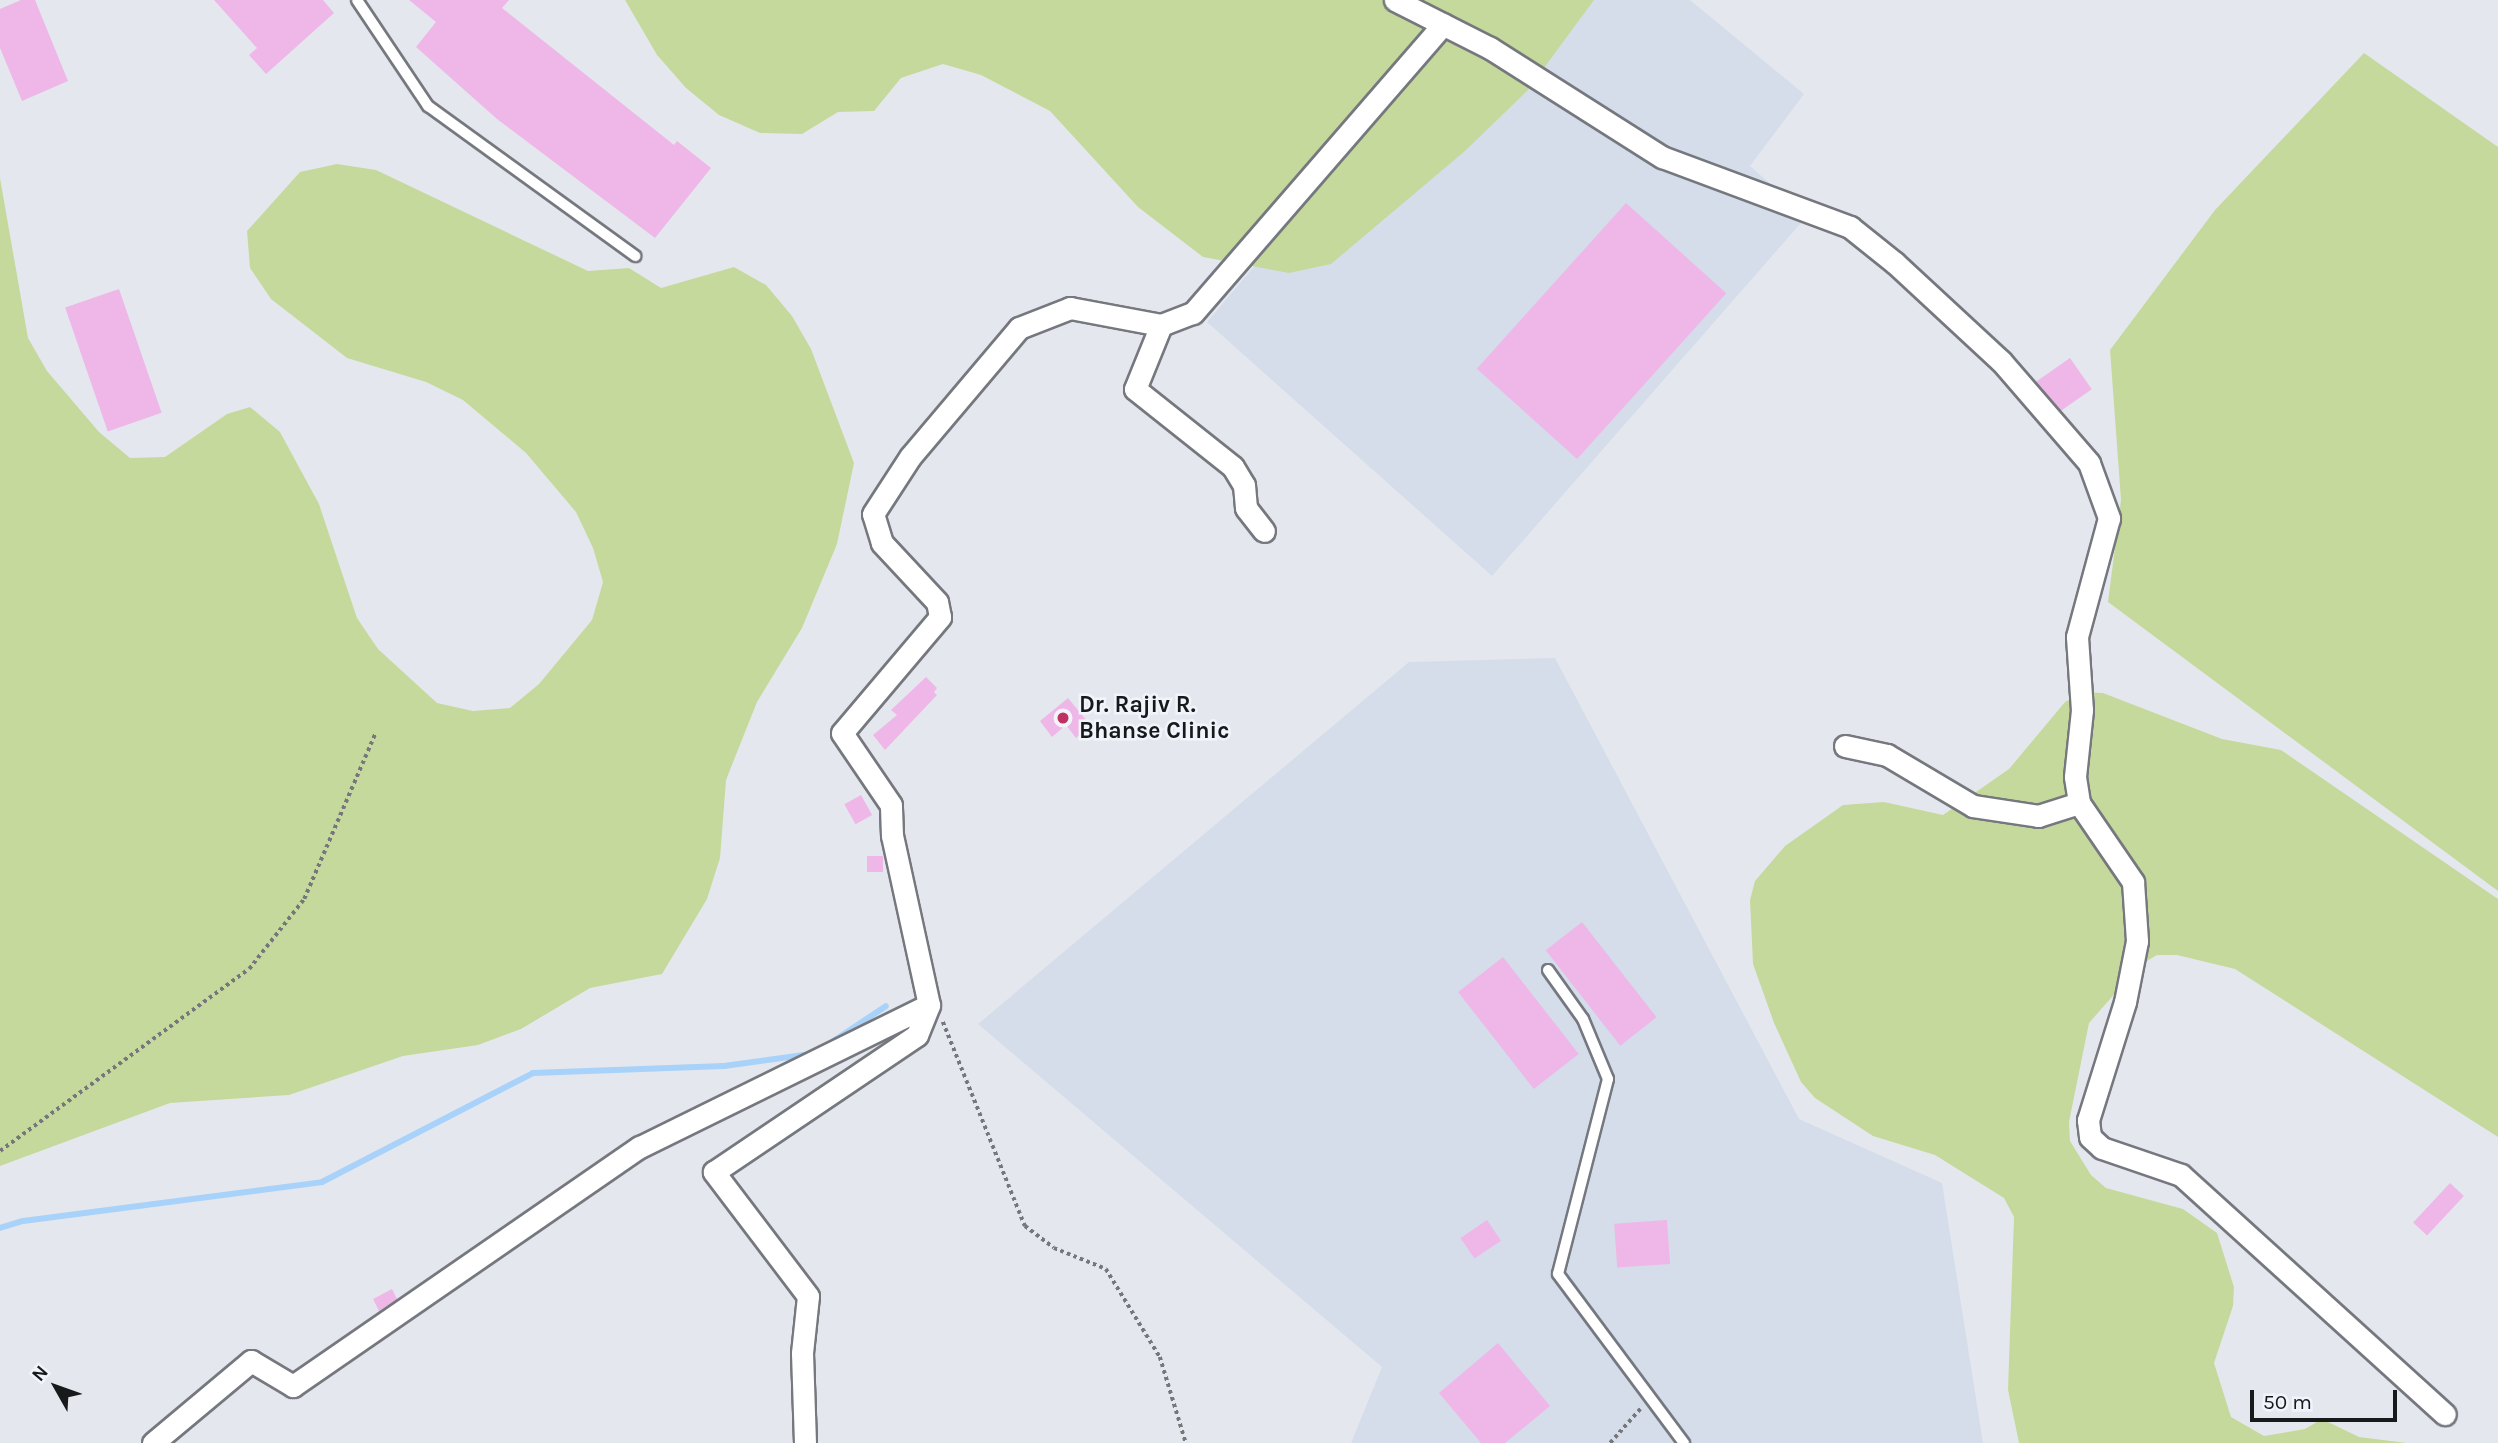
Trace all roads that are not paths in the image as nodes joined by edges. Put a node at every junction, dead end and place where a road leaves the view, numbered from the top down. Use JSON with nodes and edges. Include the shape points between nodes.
{"nodes":[{"id":1,"x":356,"y":0,"type":"edge"},
{"id":2,"x":1395,"y":0,"type":"edge"},
{"id":3,"x":1443,"y":24,"type":"junction"},
{"id":4,"x":635,"y":256,"type":"dead end"},
{"id":5,"x":1161,"y":325,"type":"junction"},
{"id":6,"x":1264,"y":531,"type":"dead end"},
{"id":7,"x":1845,"y":746,"type":"dead end"},
{"id":8,"x":2079,"y":803,"type":"junction"},
{"id":9,"x":1548,"y":970,"type":"dead end"},
{"id":10,"x":929,"y":1005,"type":"junction"},
{"id":11,"x":2445,"y":1414,"type":"dead end"},
{"id":12,"x":153,"y":1443,"type":"edge"},
{"id":13,"x":806,"y":1443,"type":"edge"},
{"id":14,"x":1684,"y":1443,"type":"edge"}],
"edges":[{"from":1,"to":4,"type":"lane","via":[[428,106]]},
{"from":2,"to":3,"type":"street"},
{"from":3,"to":5,"type":"street","via":[[1193,313]]},
{"from":3,"to":8,"type":"street","via":[[1662,157],[1850,227],[2001,362],[2089,463],[2109,518],[2077,637],[2082,710],[2075,777]]},
{"from":5,"to":6,"type":"street","via":[[1135,388],[1233,467],[1244,485],[1246,508]]},
{"from":5,"to":10,"type":"street","via":[[1070,308],[1019,328],[910,457],[873,514],[883,543],[937,602],[940,617],[842,733],[891,805],[892,836]]},
{"from":7,"to":8,"type":"street","via":[[1887,755],[1973,806],[2038,816]]},
{"from":8,"to":11,"type":"street","via":[[2133,881],[2137,910],[2137,941],[2125,1002],[2088,1120],[2090,1137],[2102,1148],[2181,1175]]},
{"from":9,"to":14,"type":"lane","via":[[1583,1019],[1608,1079],[1558,1274]]},
{"from":10,"to":12,"type":"street","via":[[640,1147],[293,1386],[251,1361]]},
{"from":10,"to":13,"type":"street","via":[[917,1035],[715,1172],[808,1296],[802,1353]]}]}
